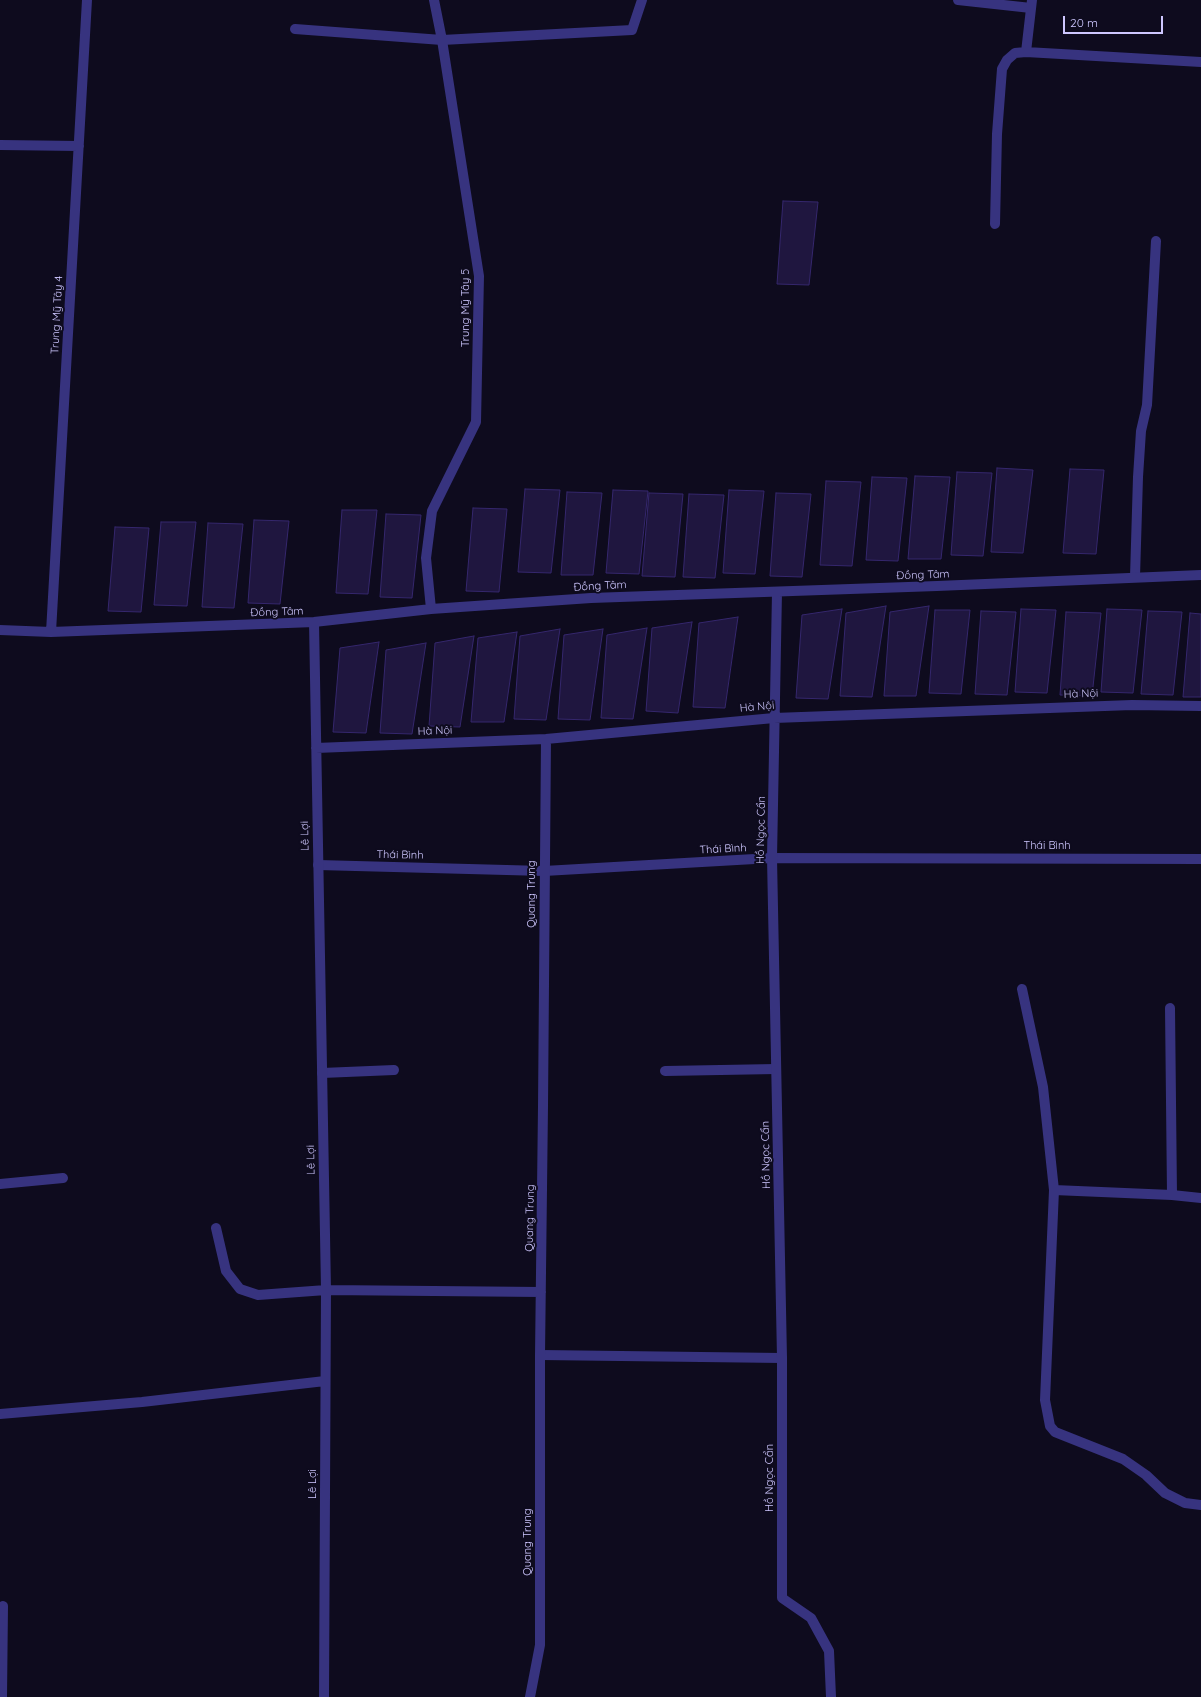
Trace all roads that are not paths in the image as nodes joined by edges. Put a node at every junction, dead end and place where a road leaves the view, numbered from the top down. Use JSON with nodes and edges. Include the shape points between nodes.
{"nodes":[{"id":1,"x":87,"y":0,"type":"edge"},
{"id":2,"x":434,"y":0,"type":"edge"},
{"id":3,"x":642,"y":0,"type":"edge"},
{"id":4,"x":958,"y":0,"type":"edge"},
{"id":5,"x":1032,"y":4,"type":"edge"},
{"id":6,"x":295,"y":29,"type":"dead end"},
{"id":7,"x":442,"y":40,"type":"junction"},
{"id":8,"x":1026,"y":52,"type":"junction"},
{"id":9,"x":1201,"y":62,"type":"edge"},
{"id":10,"x":0,"y":145,"type":"edge"},
{"id":11,"x":79,"y":146,"type":"junction"},
{"id":12,"x":995,"y":224,"type":"dead end"},
{"id":13,"x":1156,"y":241,"type":"dead end"},
{"id":14,"x":1201,"y":575,"type":"edge"},
{"id":15,"x":1136,"y":577,"type":"junction"},
{"id":16,"x":777,"y":592,"type":"junction"},
{"id":17,"x":431,"y":609,"type":"junction"},
{"id":18,"x":314,"y":622,"type":"junction"},
{"id":19,"x":0,"y":630,"type":"edge"},
{"id":20,"x":51,"y":632,"type":"junction"},
{"id":21,"x":1201,"y":706,"type":"edge"},
{"id":22,"x":774,"y":718,"type":"junction"},
{"id":23,"x":546,"y":739,"type":"junction"},
{"id":24,"x":316,"y":748,"type":"junction"},
{"id":25,"x":772,"y":858,"type":"junction"},
{"id":26,"x":1201,"y":860,"type":"edge"},
{"id":27,"x":318,"y":865,"type":"junction"},
{"id":28,"x":544,"y":871,"type":"junction"},
{"id":29,"x":1022,"y":989,"type":"dead end"},
{"id":30,"x":1170,"y":1008,"type":"dead end"},
{"id":31,"x":776,"y":1069,"type":"junction"},
{"id":32,"x":394,"y":1070,"type":"dead end"},
{"id":33,"x":665,"y":1071,"type":"dead end"},
{"id":34,"x":322,"y":1073,"type":"junction"},
{"id":35,"x":63,"y":1178,"type":"dead end"},
{"id":36,"x":0,"y":1184,"type":"edge"},
{"id":37,"x":1054,"y":1190,"type":"junction"},
{"id":38,"x":1172,"y":1195,"type":"junction"},
{"id":39,"x":1201,"y":1198,"type":"edge"},
{"id":40,"x":216,"y":1228,"type":"dead end"},
{"id":41,"x":326,"y":1290,"type":"junction"},
{"id":42,"x":541,"y":1292,"type":"junction"},
{"id":43,"x":540,"y":1355,"type":"junction"},
{"id":44,"x":782,"y":1358,"type":"junction"},
{"id":45,"x":325,"y":1381,"type":"junction"},
{"id":46,"x":0,"y":1414,"type":"edge"},
{"id":47,"x":1201,"y":1505,"type":"edge"},
{"id":48,"x":3,"y":1606,"type":"dead end"},
{"id":49,"x":2,"y":1697,"type":"edge"},
{"id":50,"x":324,"y":1697,"type":"edge"},
{"id":51,"x":530,"y":1697,"type":"edge"},
{"id":52,"x":831,"y":1697,"type":"edge"}],
"edges":[{"from":1,"to":11,"type":"street","name":"Trung Mỹ Tây 4"},
{"from":2,"to":7,"type":"street","name":"Trung Mỹ Tây 5"},
{"from":3,"to":7,"type":"street","via":[[632,30]]},
{"from":4,"to":5,"type":"street"},
{"from":5,"to":8,"type":"street"},
{"from":6,"to":7,"type":"street"},
{"from":7,"to":17,"type":"street","name":"Trung Mỹ Tây 5","via":[[480,276],[476,422],[432,511],[426,558]]},
{"from":8,"to":9,"type":"street"},
{"from":8,"to":12,"type":"street","via":[[1014,53],[1002,69]]},
{"from":10,"to":11,"type":"street"},
{"from":11,"to":20,"type":"street","name":"Trung Mỹ Tây 4"},
{"from":13,"to":15,"type":"street","via":[[1147,405],[1141,431],[1138,477]]},
{"from":14,"to":15,"type":"street","name":"Đồng Tâm"},
{"from":15,"to":16,"type":"street","name":"Đồng Tâm"},
{"from":16,"to":17,"type":"street","name":"Đồng Tâm","via":[[591,598]]},
{"from":16,"to":22,"type":"street","name":"Hồ Ngọc Cẩn"},
{"from":17,"to":18,"type":"street","name":"Đồng Tâm"},
{"from":18,"to":20,"type":"street","name":"Đồng Tâm"},
{"from":18,"to":24,"type":"street","name":"Lê Lợi"},
{"from":19,"to":20,"type":"street","name":"Đồng Tâm"},
{"from":21,"to":22,"type":"street","name":"Hà Nội","via":[[1132,705]]},
{"from":22,"to":23,"type":"street","name":"Hà Nội"},
{"from":22,"to":25,"type":"street","name":"Hồ Ngọc Cẩn"},
{"from":23,"to":24,"type":"street","name":"Hà Nội"},
{"from":23,"to":28,"type":"street","name":"Quang Trung"},
{"from":24,"to":27,"type":"street","name":"Lê Lợi"},
{"from":25,"to":26,"type":"street","name":"Thái Bình"},
{"from":25,"to":28,"type":"street","name":"Thái Bình"},
{"from":25,"to":31,"type":"street","name":"Hồ Ngọc Cẩn"},
{"from":27,"to":28,"type":"street","name":"Thái Bình"},
{"from":27,"to":34,"type":"street","name":"Lê Lợi"},
{"from":28,"to":42,"type":"street","name":"Quang Trung"},
{"from":29,"to":37,"type":"street","via":[[1043,1087]]},
{"from":30,"to":38,"type":"street"},
{"from":31,"to":33,"type":"street"},
{"from":31,"to":44,"type":"street","name":"Hồ Ngọc Cẩn"},
{"from":32,"to":34,"type":"street"},
{"from":34,"to":41,"type":"street","name":"Lê Lợi"},
{"from":35,"to":36,"type":"street"},
{"from":37,"to":38,"type":"street"},
{"from":37,"to":47,"type":"street","via":[[1045,1400],[1050,1426],[1055,1432],[1123,1459],[1146,1475],[1165,1493],[1185,1503]]},
{"from":38,"to":39,"type":"street"},
{"from":40,"to":41,"type":"street","via":[[226,1271],[240,1289],[258,1295]]},
{"from":41,"to":42,"type":"street"},
{"from":41,"to":45,"type":"street","name":"Lê Lợi"},
{"from":42,"to":43,"type":"street","name":"Quang Trung"},
{"from":43,"to":44,"type":"street"},
{"from":43,"to":51,"type":"street","name":"Quang Trung","via":[[540,1645]]},
{"from":44,"to":52,"type":"street","name":"Hồ Ngọc Cẩn","via":[[782,1598],[811,1618],[829,1651]]},
{"from":45,"to":46,"type":"street","via":[[142,1402]]},
{"from":45,"to":50,"type":"street","name":"Lê Lợi"},
{"from":48,"to":49,"type":"street"}]}
